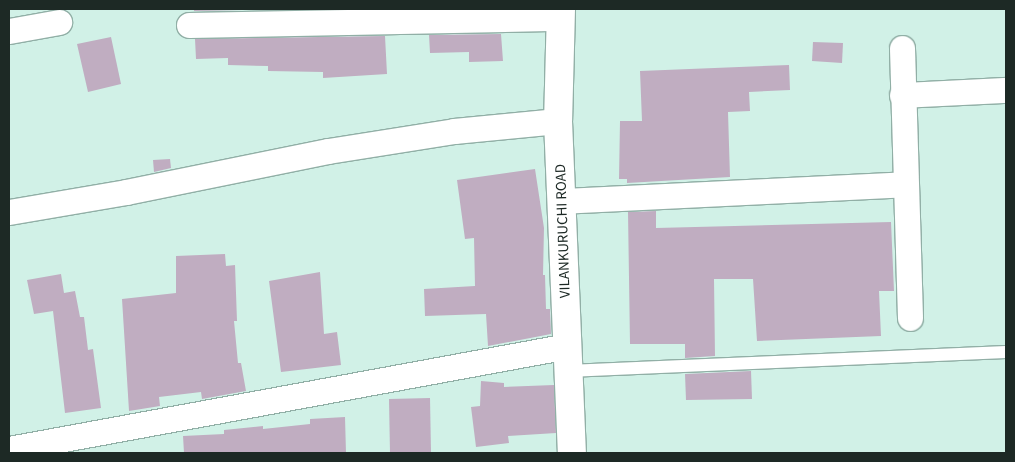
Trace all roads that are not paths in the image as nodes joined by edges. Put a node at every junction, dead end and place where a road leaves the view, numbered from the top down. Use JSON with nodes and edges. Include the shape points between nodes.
{"nodes":[{"id":1,"x":564,"y":11,"type":"edge"},
{"id":2,"x":59,"y":22,"type":"dead end"},
{"id":3,"x":189,"y":25,"type":"dead end"},
{"id":4,"x":9,"y":31,"type":"edge"},
{"id":5,"x":902,"y":48,"type":"dead end"},
{"id":6,"x":1006,"y":90,"type":"edge"},
{"id":7,"x":902,"y":95,"type":"junction"},
{"id":8,"x":558,"y":121,"type":"junction"},
{"id":9,"x":903,"y":184,"type":"junction"},
{"id":10,"x":561,"y":201,"type":"junction"},
{"id":11,"x":9,"y":212,"type":"edge"},
{"id":12,"x":910,"y":318,"type":"dead end"},
{"id":13,"x":1006,"y":352,"type":"edge"},
{"id":14,"x":568,"y":359,"type":"junction"},
{"id":15,"x":9,"y":449,"type":"edge"},
{"id":16,"x":572,"y":453,"type":"edge"}],
"edges":[{"from":1,"to":3,"type":"street"},
{"from":1,"to":8,"type":"main road","name":"VILANKURUCHI ROAD"},
{"from":2,"to":4,"type":"street"},
{"from":5,"to":7,"type":"street"},
{"from":6,"to":7,"type":"street"},
{"from":7,"to":9,"type":"street"},
{"from":8,"to":10,"type":"main road","name":"VILANKURUCHI ROAD"},
{"from":8,"to":11,"type":"street","via":[[454,131],[348,148]]},
{"from":9,"to":10,"type":"street"},
{"from":9,"to":12,"type":"street"},
{"from":10,"to":14,"type":"main road","name":"VILANKURUCHI ROAD"},
{"from":13,"to":14,"type":"lane"},
{"from":14,"to":15,"type":"street"},
{"from":14,"to":16,"type":"main road","name":"VILANKURUCHI ROAD"}]}
